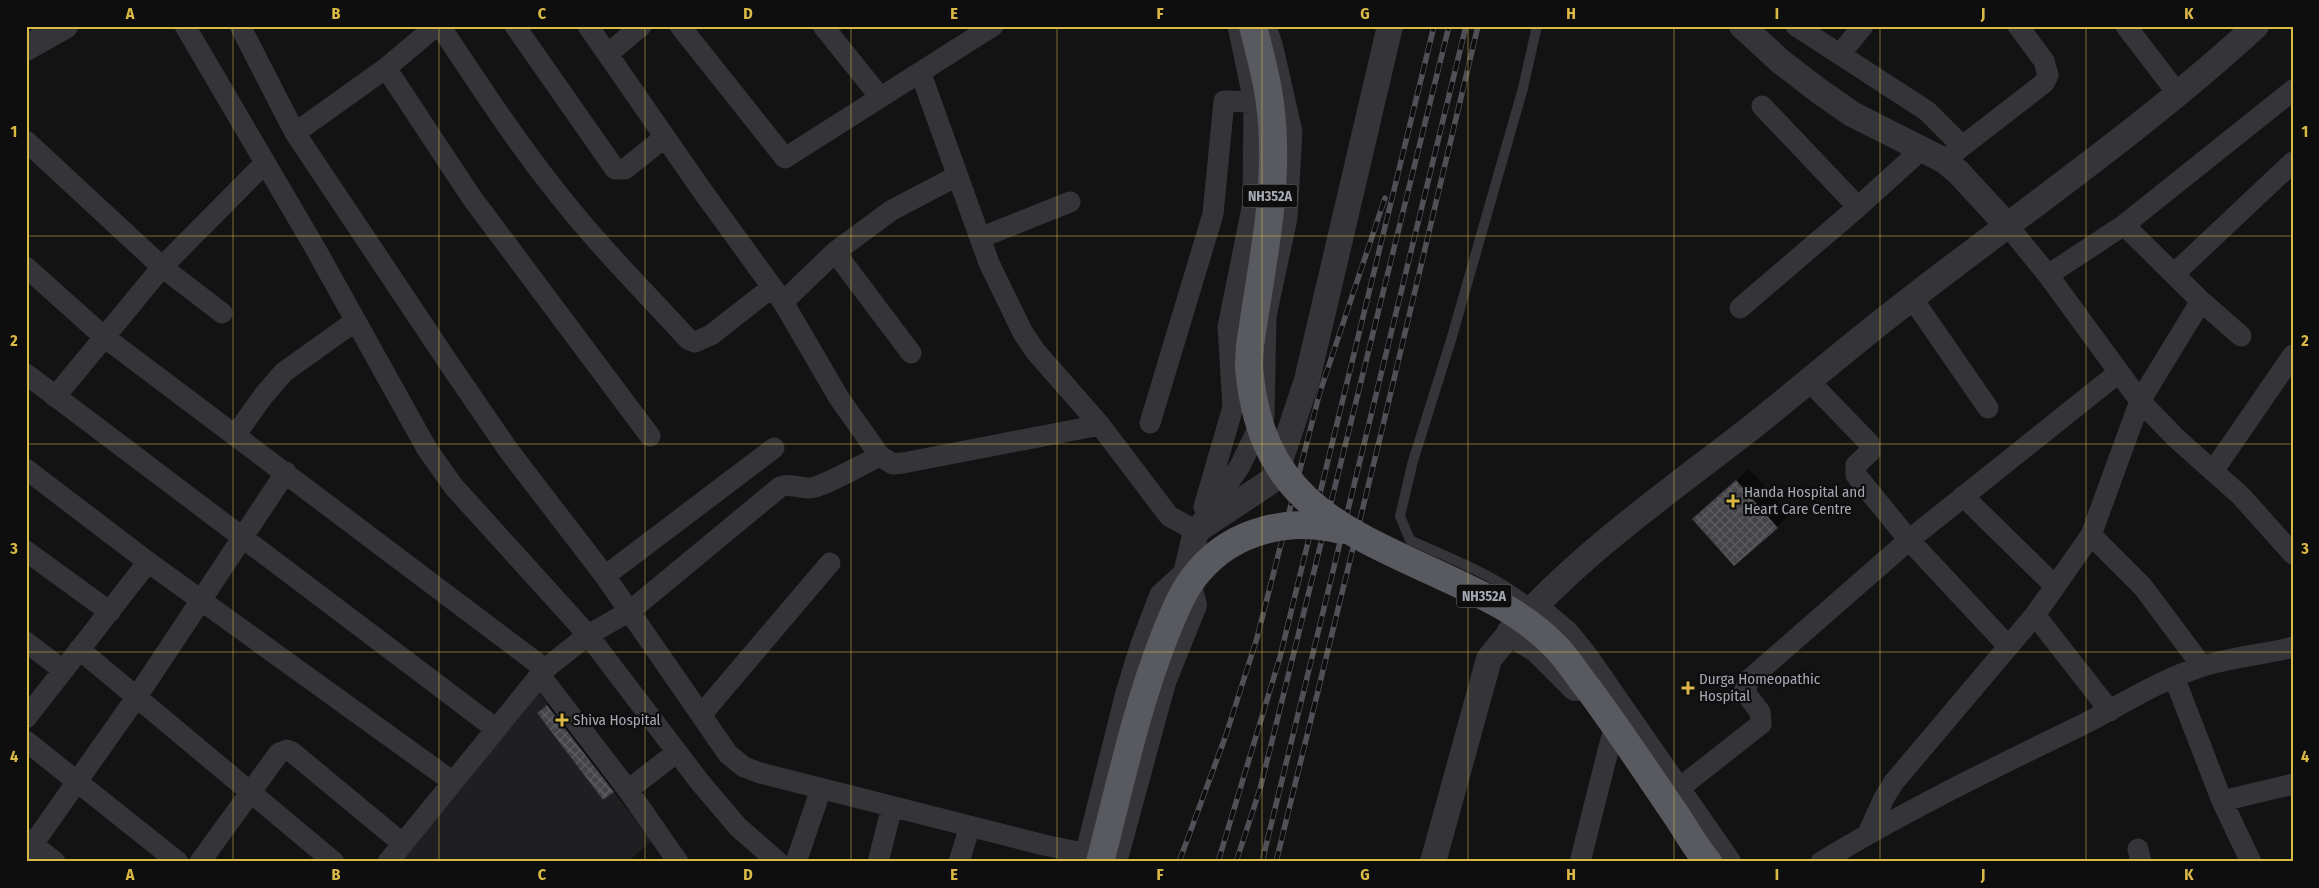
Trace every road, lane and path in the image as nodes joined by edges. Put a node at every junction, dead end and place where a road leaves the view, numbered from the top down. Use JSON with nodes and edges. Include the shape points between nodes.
{"nodes":[{"id":1,"x":65,"y":26,"type":"edge"},
{"id":2,"x":185,"y":26,"type":"edge"},
{"id":3,"x":240,"y":26,"type":"edge"},
{"id":4,"x":438,"y":26,"type":"edge"},
{"id":5,"x":514,"y":26,"type":"edge"},
{"id":6,"x":588,"y":26,"type":"edge"},
{"id":7,"x":641,"y":26,"type":"edge"},
{"id":8,"x":680,"y":26,"type":"edge"},
{"id":9,"x":824,"y":26,"type":"edge"},
{"id":10,"x":993,"y":26,"type":"edge"},
{"id":11,"x":1238,"y":26,"type":"edge"},
{"id":12,"x":1253,"y":26,"type":"edge"},
{"id":13,"x":1266,"y":26,"type":"edge"},
{"id":14,"x":1390,"y":26,"type":"edge"},
{"id":15,"x":1537,"y":26,"type":"edge"},
{"id":16,"x":1742,"y":26,"type":"edge"},
{"id":17,"x":1796,"y":26,"type":"edge"},
{"id":18,"x":1863,"y":26,"type":"edge"},
{"id":19,"x":2018,"y":26,"type":"edge"},
{"id":20,"x":2126,"y":26,"type":"edge"},
{"id":21,"x":2256,"y":26,"type":"edge"},
{"id":22,"x":26,"y":48,"type":"edge"},
{"id":23,"x":608,"y":54,"type":"junction"},
{"id":24,"x":1840,"y":54,"type":"junction"},
{"id":25,"x":386,"y":68,"type":"junction"},
{"id":26,"x":921,"y":74,"type":"junction"},
{"id":27,"x":2293,"y":90,"type":"edge"},
{"id":28,"x":2178,"y":94,"type":"junction"},
{"id":29,"x":880,"y":97,"type":"junction"},
{"id":30,"x":1254,"y":102,"type":"junction"},
{"id":31,"x":1762,"y":106,"type":"dead end"},
{"id":32,"x":295,"y":133,"type":"junction"},
{"id":33,"x":665,"y":137,"type":"junction"},
{"id":34,"x":26,"y":141,"type":"edge"},
{"id":35,"x":1921,"y":150,"type":"junction"},
{"id":36,"x":1953,"y":153,"type":"junction"},
{"id":37,"x":2293,"y":162,"type":"edge"},
{"id":38,"x":265,"y":163,"type":"junction"},
{"id":39,"x":958,"y":176,"type":"junction"},
{"id":40,"x":1070,"y":202,"type":"dead end"},
{"id":41,"x":1858,"y":208,"type":"junction"},
{"id":42,"x":2124,"y":225,"type":"junction"},
{"id":43,"x":2008,"y":226,"type":"junction"},
{"id":44,"x":982,"y":237,"type":"junction"},
{"id":45,"x":835,"y":252,"type":"junction"},
{"id":46,"x":26,"y":266,"type":"edge"},
{"id":47,"x":162,"y":267,"type":"junction"},
{"id":48,"x":2174,"y":274,"type":"junction"},
{"id":49,"x":2048,"y":275,"type":"junction"},
{"id":50,"x":777,"y":295,"type":"junction"},
{"id":51,"x":1912,"y":298,"type":"junction"},
{"id":52,"x":2201,"y":301,"type":"junction"},
{"id":53,"x":1740,"y":308,"type":"dead end"},
{"id":54,"x":222,"y":313,"type":"dead end"},
{"id":55,"x":354,"y":322,"type":"junction"},
{"id":56,"x":103,"y":336,"type":"junction"},
{"id":57,"x":2240,"y":336,"type":"dead end"},
{"id":58,"x":911,"y":353,"type":"dead end"},
{"id":59,"x":2293,"y":355,"type":"edge"},
{"id":60,"x":2118,"y":373,"type":"junction"},
{"id":61,"x":26,"y":374,"type":"edge"},
{"id":62,"x":1810,"y":382,"type":"junction"},
{"id":63,"x":55,"y":397,"type":"junction"},
{"id":64,"x":2140,"y":401,"type":"junction"},
{"id":65,"x":1988,"y":408,"type":"dead end"},
{"id":66,"x":1150,"y":423,"type":"dead end"},
{"id":67,"x":1100,"y":425,"type":"junction"},
{"id":68,"x":236,"y":434,"type":"junction"},
{"id":69,"x":650,"y":436,"type":"dead end"},
{"id":70,"x":774,"y":448,"type":"dead end"},
{"id":71,"x":880,"y":456,"type":"junction"},
{"id":72,"x":26,"y":469,"type":"edge"},
{"id":73,"x":2213,"y":471,"type":"junction"},
{"id":74,"x":286,"y":472,"type":"junction"},
{"id":75,"x":1963,"y":496,"type":"junction"},
{"id":76,"x":1196,"y":531,"type":"junction"},
{"id":77,"x":1357,"y":535,"type":"junction"},
{"id":78,"x":2091,"y":535,"type":"junction"},
{"id":79,"x":243,"y":538,"type":"junction"},
{"id":80,"x":1908,"y":540,"type":"junction"},
{"id":81,"x":26,"y":551,"type":"edge"},
{"id":82,"x":2293,"y":554,"type":"edge"},
{"id":83,"x":148,"y":562,"type":"junction"},
{"id":84,"x":830,"y":563,"type":"dead end"},
{"id":85,"x":1186,"y":574,"type":"junction"},
{"id":86,"x":605,"y":576,"type":"junction"},
{"id":87,"x":2055,"y":586,"type":"junction"},
{"id":88,"x":202,"y":600,"type":"junction"},
{"id":89,"x":1535,"y":607,"type":"junction"},
{"id":90,"x":630,"y":611,"type":"junction"},
{"id":91,"x":110,"y":612,"type":"junction"},
{"id":92,"x":2035,"y":614,"type":"junction"},
{"id":93,"x":1509,"y":633,"type":"junction"},
{"id":94,"x":588,"y":635,"type":"junction"},
{"id":95,"x":26,"y":642,"type":"edge"},
{"id":96,"x":2008,"y":646,"type":"junction"},
{"id":97,"x":2293,"y":647,"type":"edge"},
{"id":98,"x":79,"y":649,"type":"junction"},
{"id":99,"x":2202,"y":666,"type":"junction"},
{"id":100,"x":62,"y":670,"type":"junction"},
{"id":101,"x":542,"y":671,"type":"junction"},
{"id":102,"x":2174,"y":677,"type":"junction"},
{"id":103,"x":136,"y":698,"type":"junction"},
{"id":104,"x":2110,"y":711,"type":"junction"},
{"id":105,"x":701,"y":715,"type":"junction"},
{"id":106,"x":26,"y":718,"type":"edge"},
{"id":107,"x":496,"y":729,"type":"junction"},
{"id":108,"x":1611,"y":739,"type":"junction"},
{"id":109,"x":26,"y":741,"type":"edge"},
{"id":110,"x":677,"y":752,"type":"junction"},
{"id":111,"x":78,"y":781,"type":"junction"},
{"id":112,"x":453,"y":782,"type":"junction"},
{"id":113,"x":2293,"y":784,"type":"edge"},
{"id":114,"x":821,"y":789,"type":"junction"},
{"id":115,"x":628,"y":790,"type":"junction"},
{"id":116,"x":1677,"y":790,"type":"junction"},
{"id":117,"x":251,"y":794,"type":"junction"},
{"id":118,"x":2222,"y":801,"type":"junction"},
{"id":119,"x":892,"y":807,"type":"junction"},
{"id":120,"x":970,"y":826,"type":"junction"},
{"id":121,"x":1868,"y":833,"type":"junction"},
{"id":122,"x":403,"y":844,"type":"junction"},
{"id":123,"x":28,"y":846,"type":"edge"},
{"id":124,"x":1042,"y":853,"type":"edge"},
{"id":125,"x":1092,"y":859,"type":"edge"},
{"id":126,"x":55,"y":862,"type":"edge"},
{"id":127,"x":178,"y":862,"type":"edge"},
{"id":128,"x":200,"y":862,"type":"edge"},
{"id":129,"x":334,"y":862,"type":"edge"},
{"id":130,"x":388,"y":862,"type":"edge"},
{"id":131,"x":678,"y":862,"type":"edge"},
{"id":132,"x":778,"y":862,"type":"edge"},
{"id":133,"x":796,"y":862,"type":"edge"},
{"id":134,"x":878,"y":862,"type":"edge"},
{"id":135,"x":959,"y":862,"type":"edge"},
{"id":136,"x":1114,"y":862,"type":"edge"},
{"id":137,"x":1433,"y":862,"type":"edge"},
{"id":138,"x":1580,"y":862,"type":"edge"},
{"id":139,"x":1694,"y":862,"type":"edge"},
{"id":140,"x":1708,"y":862,"type":"edge"},
{"id":141,"x":1728,"y":862,"type":"edge"},
{"id":142,"x":1821,"y":862,"type":"edge"},
{"id":143,"x":2251,"y":862,"type":"edge"}],
"edges":[{"from":1,"to":22,"type":"street"},
{"from":2,"to":38,"type":"street"},
{"from":3,"to":32,"type":"street"},
{"from":4,"to":25,"type":"street"},
{"from":4,"to":50,"type":"street","via":[[513,136],[558,195],[688,339],[695,342],[711,335]]},
{"from":5,"to":33,"type":"street","via":[[615,169],[625,169]]},
{"from":6,"to":23,"type":"street"},
{"from":7,"to":23,"type":"street"},
{"from":8,"to":29,"type":"street","via":[[786,158]]},
{"from":9,"to":29,"type":"street"},
{"from":10,"to":26,"type":"street"},
{"from":11,"to":30,"type":"street"},
{"from":12,"to":77,"type":"highway","number":"NH352A","bridge":true,"via":[[1272,123],[1272,183],[1250,346],[1249,374],[1254,408],[1268,447],[1290,482],[1318,511]]},
{"from":13,"to":76,"type":"street","via":[[1292,132],[1287,218],[1266,316],[1264,416],[1240,466]]},
{"from":14,"to":76,"type":"street","via":[[1307,380],[1274,479]]},
{"from":15,"to":89,"type":"lane","via":[[1523,88],[1413,461],[1400,516],[1410,540],[1487,575]]},
{"from":16,"to":35,"type":"street","via":[[1819,92],[1852,114]]},
{"from":17,"to":24,"type":"street"},
{"from":18,"to":24,"type":"street"},
{"from":19,"to":36,"type":"street","via":[[2044,60],[2048,75],[2044,83]]},
{"from":20,"to":28,"type":"street"},
{"from":21,"to":28,"type":"street"},
{"from":23,"to":33,"type":"street"},
{"from":24,"to":36,"type":"street","via":[[1927,110]]},
{"from":25,"to":32,"type":"street"},
{"from":25,"to":69,"type":"street","via":[[472,198]]},
{"from":26,"to":29,"type":"street"},
{"from":26,"to":39,"type":"street"},
{"from":27,"to":42,"type":"street"},
{"from":28,"to":43,"type":"street"},
{"from":30,"to":66,"type":"street","via":[[1224,101],[1213,214]]},
{"from":30,"to":76,"type":"street","via":[[1253,203],[1228,327],[1233,407]]},
{"from":31,"to":41,"type":"street"},
{"from":32,"to":86,"type":"street","via":[[508,451]]},
{"from":33,"to":50,"type":"street"},
{"from":34,"to":47,"type":"street"},
{"from":35,"to":36,"type":"street"},
{"from":35,"to":41,"type":"street"},
{"from":36,"to":43,"type":"street","via":[[1958,172]]},
{"from":37,"to":48,"type":"street"},
{"from":38,"to":47,"type":"street"},
{"from":38,"to":55,"type":"street"},
{"from":39,"to":44,"type":"street"},
{"from":39,"to":45,"type":"street","via":[[892,210]]},
{"from":40,"to":44,"type":"street"},
{"from":41,"to":53,"type":"street"},
{"from":42,"to":48,"type":"street"},
{"from":42,"to":49,"type":"street"},
{"from":43,"to":49,"type":"street"},
{"from":43,"to":51,"type":"street"},
{"from":44,"to":67,"type":"street","via":[[999,286],[1023,333]]},
{"from":45,"to":50,"type":"street"},
{"from":45,"to":58,"type":"street"},
{"from":46,"to":56,"type":"street"},
{"from":47,"to":54,"type":"street"},
{"from":47,"to":56,"type":"street"},
{"from":48,"to":52,"type":"street"},
{"from":49,"to":60,"type":"street"},
{"from":50,"to":71,"type":"street"},
{"from":51,"to":62,"type":"street"},
{"from":51,"to":65,"type":"street"},
{"from":52,"to":57,"type":"street"},
{"from":52,"to":64,"type":"street"},
{"from":55,"to":68,"type":"street","via":[[284,372]]},
{"from":55,"to":94,"type":"street","via":[[427,449],[454,487]]},
{"from":56,"to":63,"type":"street"},
{"from":56,"to":68,"type":"street"},
{"from":59,"to":73,"type":"street"},
{"from":60,"to":64,"type":"street"},
{"from":60,"to":75,"type":"street"},
{"from":61,"to":63,"type":"street"},
{"from":62,"to":80,"type":"street","via":[[1870,443],[1870,452],[1856,465],[1856,475]]},
{"from":62,"to":89,"type":"street","via":[[1640,515],[1561,580]]},
{"from":63,"to":79,"type":"street"},
{"from":64,"to":73,"type":"street"},
{"from":64,"to":78,"type":"street"},
{"from":67,"to":71,"type":"street","via":[[903,463],[893,464]]},
{"from":67,"to":76,"type":"street","via":[[1169,516]]},
{"from":68,"to":74,"type":"street"},
{"from":70,"to":86,"type":"street"},
{"from":71,"to":90,"type":"street","via":[[814,487],[802,488],[792,484],[780,487]]},
{"from":72,"to":83,"type":"street"},
{"from":73,"to":82,"type":"street","via":[[2242,496]]},
{"from":74,"to":79,"type":"street"},
{"from":74,"to":101,"type":"street"},
{"from":75,"to":80,"type":"street"},
{"from":75,"to":87,"type":"street"},
{"from":76,"to":85,"type":"street"},
{"from":77,"to":125,"type":"highway","bridge":true,"via":[[1309,525],[1271,528],[1237,541],[1197,572],[1176,608],[1148,679]]},
{"from":77,"to":140,"type":"highway","number":"NH352A","bridge":true,"via":[[1496,602],[1536,628],[1555,646],[1610,718]]},
{"from":78,"to":87,"type":"street"},
{"from":78,"to":99,"type":"street","via":[[2143,586]]},
{"from":79,"to":88,"type":"street"},
{"from":79,"to":107,"type":"street"},
{"from":80,"to":96,"type":"street"},
{"from":80,"to":116,"type":"street","via":[[1750,679],[1744,691],[1760,712],[1761,724]]},
{"from":81,"to":91,"type":"street"},
{"from":83,"to":88,"type":"street"},
{"from":83,"to":91,"type":"street"},
{"from":84,"to":105,"type":"street"},
{"from":85,"to":125,"type":"street","via":[[1162,596],[1143,646],[1129,691]]},
{"from":85,"to":136,"type":"street","via":[[1194,605],[1163,682]]},
{"from":86,"to":90,"type":"street"},
{"from":87,"to":92,"type":"street"},
{"from":88,"to":103,"type":"street"},
{"from":88,"to":112,"type":"street"},
{"from":89,"to":93,"type":"street"},
{"from":89,"to":116,"type":"street","via":[[1566,633],[1584,654]]},
{"from":90,"to":94,"type":"street"},
{"from":90,"to":105,"type":"street"},
{"from":91,"to":98,"type":"street"},
{"from":92,"to":96,"type":"street"},
{"from":92,"to":104,"type":"street"},
{"from":93,"to":108,"type":"street","via":[[1558,668],[1577,689]]},
{"from":93,"to":137,"type":"street","via":[[1489,660]]},
{"from":94,"to":101,"type":"street"},
{"from":94,"to":110,"type":"street"},
{"from":95,"to":100,"type":"street"},
{"from":96,"to":121,"type":"street","via":[[1894,782]]},
{"from":97,"to":99,"type":"street"},
{"from":98,"to":100,"type":"street"},
{"from":98,"to":103,"type":"street"},
{"from":99,"to":102,"type":"street"},
{"from":100,"to":106,"type":"street"},
{"from":101,"to":107,"type":"street"},
{"from":101,"to":115,"type":"street"},
{"from":102,"to":104,"type":"street"},
{"from":102,"to":118,"type":"street"},
{"from":103,"to":111,"type":"street"},
{"from":103,"to":117,"type":"street"},
{"from":104,"to":121,"type":"street"},
{"from":105,"to":114,"type":"street","via":[[728,754],[744,767]]},
{"from":107,"to":112,"type":"street"},
{"from":108,"to":138,"type":"street"},
{"from":108,"to":139,"type":"street"},
{"from":109,"to":111,"type":"street"},
{"from":110,"to":115,"type":"street"},
{"from":110,"to":132,"type":"street","via":[[738,826]]},
{"from":111,"to":123,"type":"street"},
{"from":111,"to":127,"type":"street"},
{"from":112,"to":122,"type":"street"},
{"from":113,"to":118,"type":"street"},
{"from":114,"to":119,"type":"street"},
{"from":114,"to":133,"type":"street"},
{"from":115,"to":131,"type":"street"},
{"from":116,"to":141,"type":"street"},
{"from":117,"to":122,"type":"street","via":[[279,753],[286,750]]},
{"from":117,"to":128,"type":"street"},
{"from":117,"to":129,"type":"street"},
{"from":118,"to":143,"type":"street"},
{"from":119,"to":120,"type":"street"},
{"from":119,"to":134,"type":"street"},
{"from":120,"to":124,"type":"street"},
{"from":120,"to":135,"type":"street"},
{"from":121,"to":142,"type":"street"},
{"from":122,"to":130,"type":"street"},
{"from":123,"to":126,"type":"street"},
{"from":124,"to":125,"type":"street"}]}
